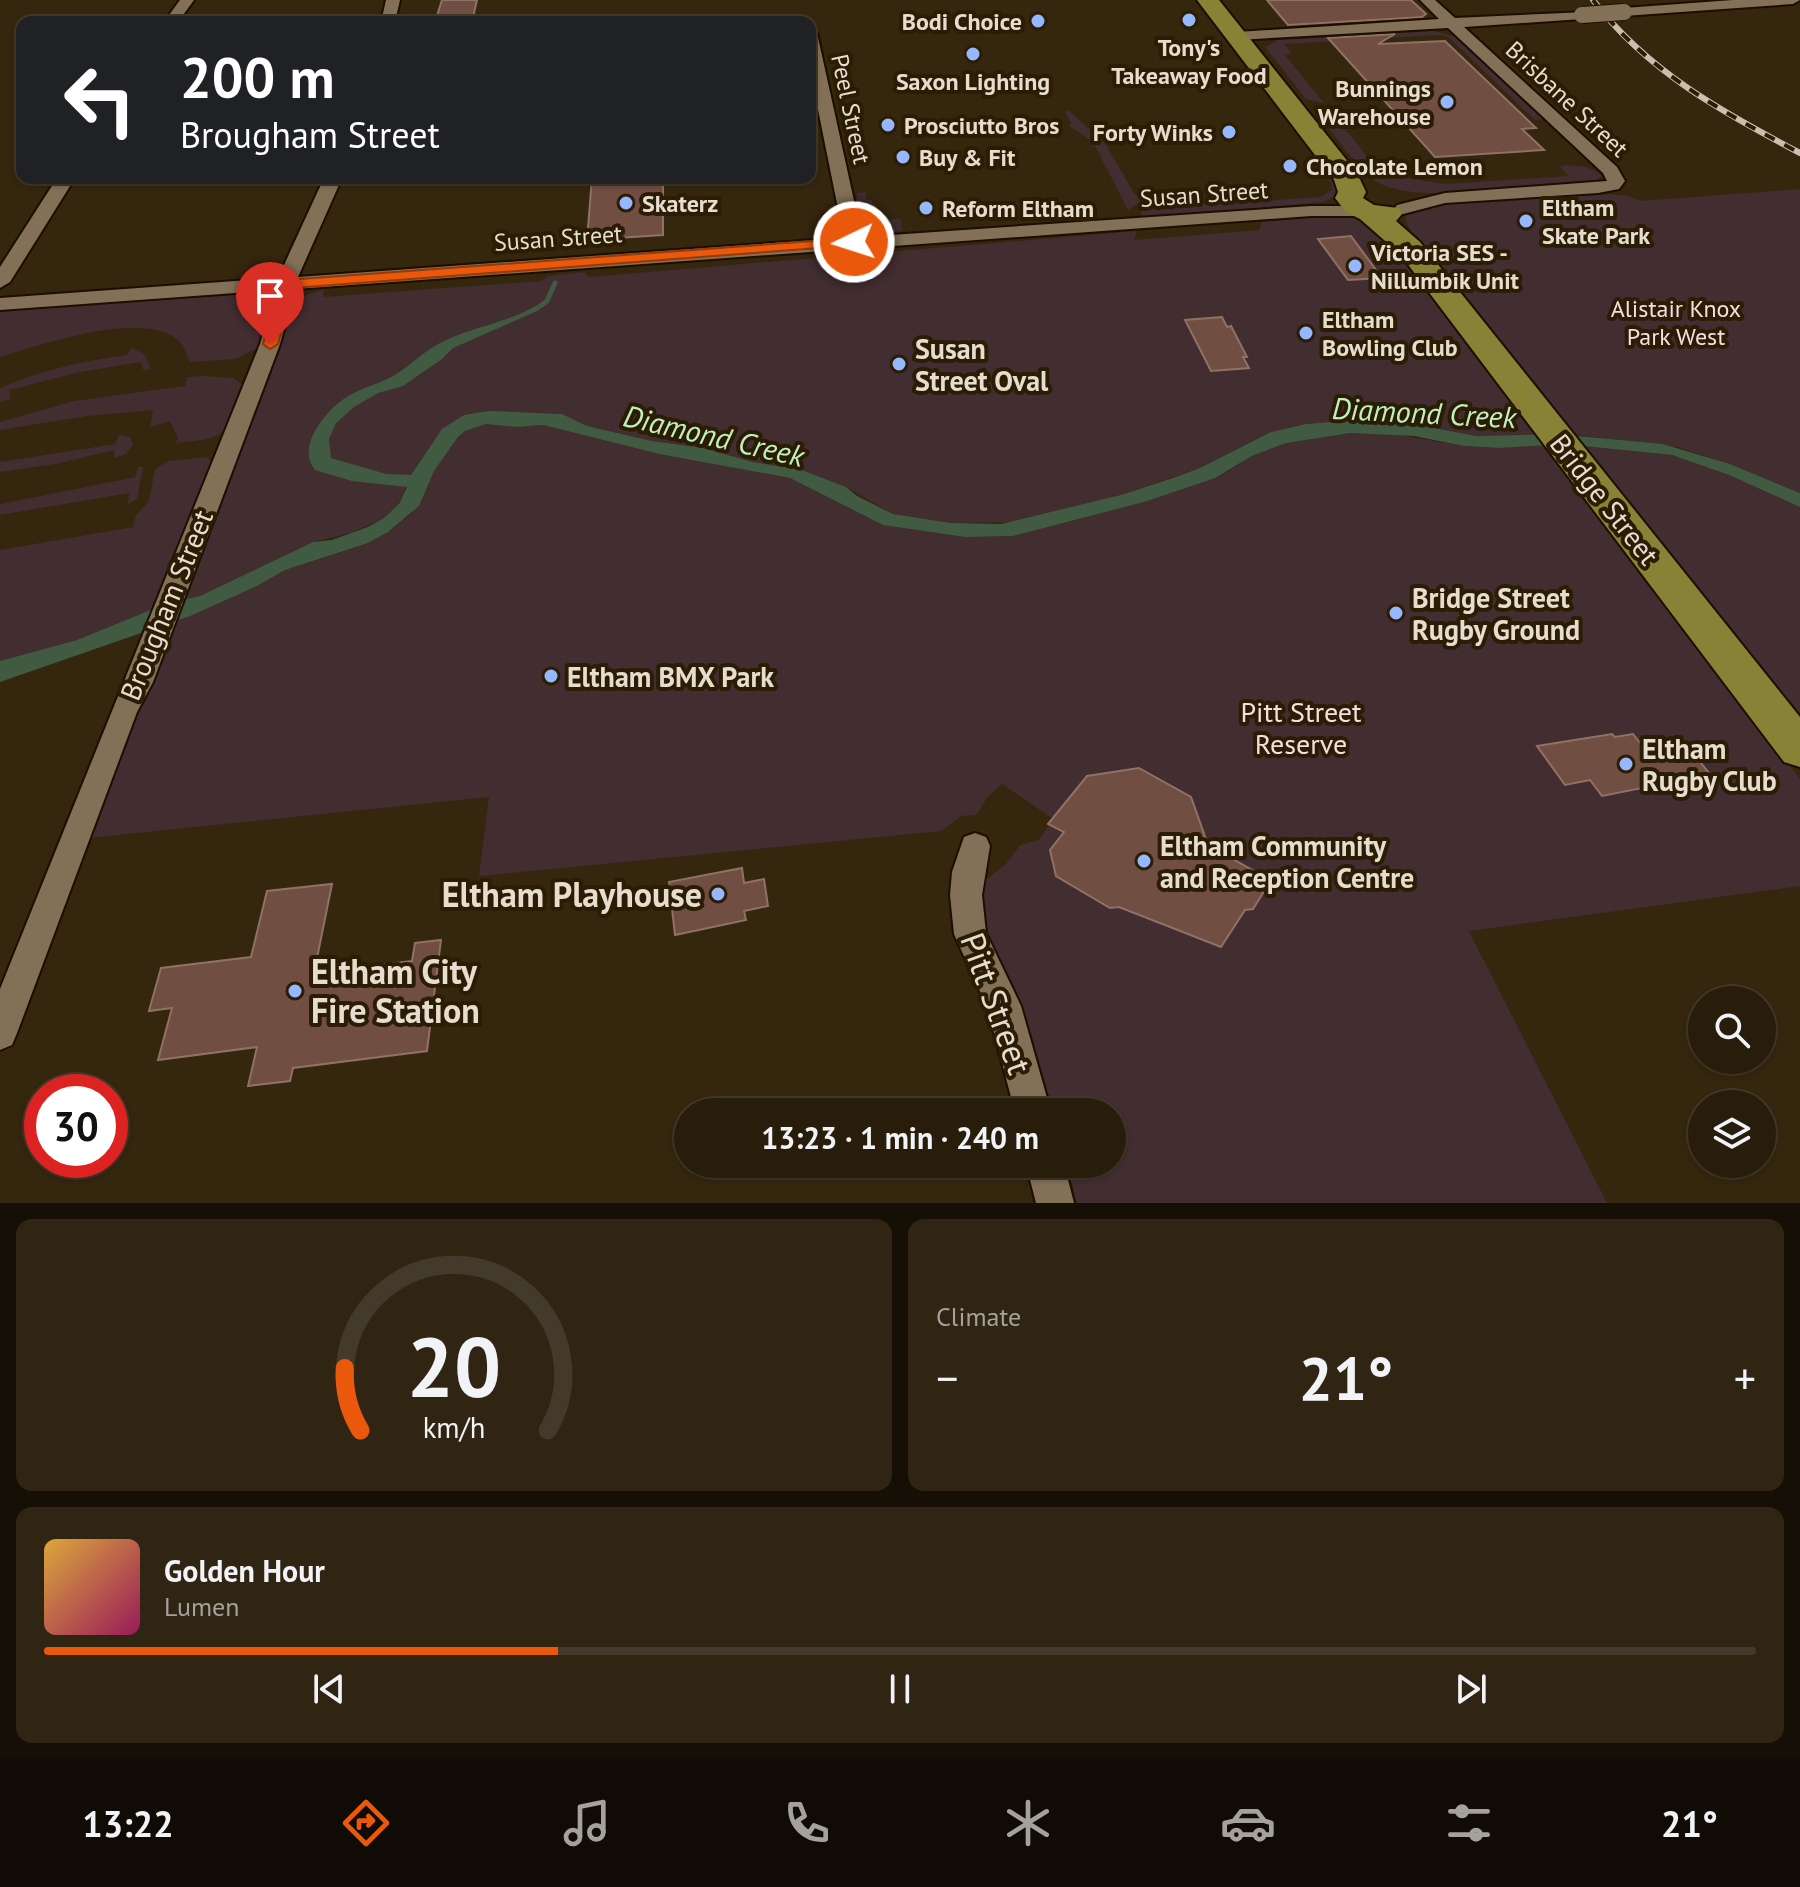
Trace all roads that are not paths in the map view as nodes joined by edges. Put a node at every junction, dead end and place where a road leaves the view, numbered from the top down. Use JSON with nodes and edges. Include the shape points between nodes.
{"nodes":[{"id":1,"x":1208,"y":0,"type":"edge"},
{"id":2,"x":1222,"y":0,"type":"edge"},
{"id":3,"x":1427,"y":0,"type":"edge"},
{"id":4,"x":1793,"y":0,"type":"edge"},
{"id":5,"x":1452,"y":24,"type":"junction"},
{"id":6,"x":1244,"y":36,"type":"junction"},
{"id":7,"x":816,"y":62,"type":"edge"},
{"id":8,"x":62,"y":184,"type":"edge"},
{"id":9,"x":330,"y":184,"type":"edge"},
{"id":10,"x":1376,"y":201,"type":"junction"},
{"id":11,"x":854,"y":242,"type":"junction"},
{"id":12,"x":0,"y":282,"type":"edge"},
{"id":13,"x":287,"y":284,"type":"junction"},
{"id":14,"x":0,"y":304,"type":"edge"},
{"id":15,"x":1800,"y":749,"type":"edge"},
{"id":16,"x":975,"y":846,"type":"dead end"},
{"id":17,"x":0,"y":1033,"type":"edge"},
{"id":18,"x":1029,"y":1098,"type":"edge"},
{"id":19,"x":1049,"y":1178,"type":"edge"},
{"id":20,"x":1055,"y":1203,"type":"edge"}],
"edges":[{"from":1,"to":6,"type":"main road","name":"Bridge Street"},
{"from":2,"to":6,"type":"main road","name":"Bridge Street"},
{"from":3,"to":5,"type":"street","name":"Brisbane Street"},
{"from":4,"to":5,"type":"street","bridge":true},
{"from":5,"to":6,"type":"street"},
{"from":5,"to":10,"type":"street","name":"Brisbane Street","via":[[1616,181],[1598,188]]},
{"from":6,"to":10,"type":"main road","name":"Bridge Street","via":[[1347,179]]},
{"from":7,"to":11,"type":"street","name":"Peel Street"},
{"from":8,"to":12,"type":"street"},
{"from":9,"to":13,"type":"street","name":"Brougham Street"},
{"from":10,"to":11,"type":"street","name":"Susan Street","via":[[1164,223]]},
{"from":10,"to":15,"type":"main road","name":"Bridge Street","via":[[1399,224],[1410,248]]},
{"from":11,"to":13,"type":"street","name":"Susan Street"},
{"from":13,"to":14,"type":"street","name":"Susan Street"},
{"from":13,"to":17,"type":"street","name":"Brougham Street","via":[[267,355]]},
{"from":16,"to":18,"type":"street","name":"Pitt Street","via":[[966,895],[970,934],[1004,1006]]},
{"from":19,"to":20,"type":"street"}]}
